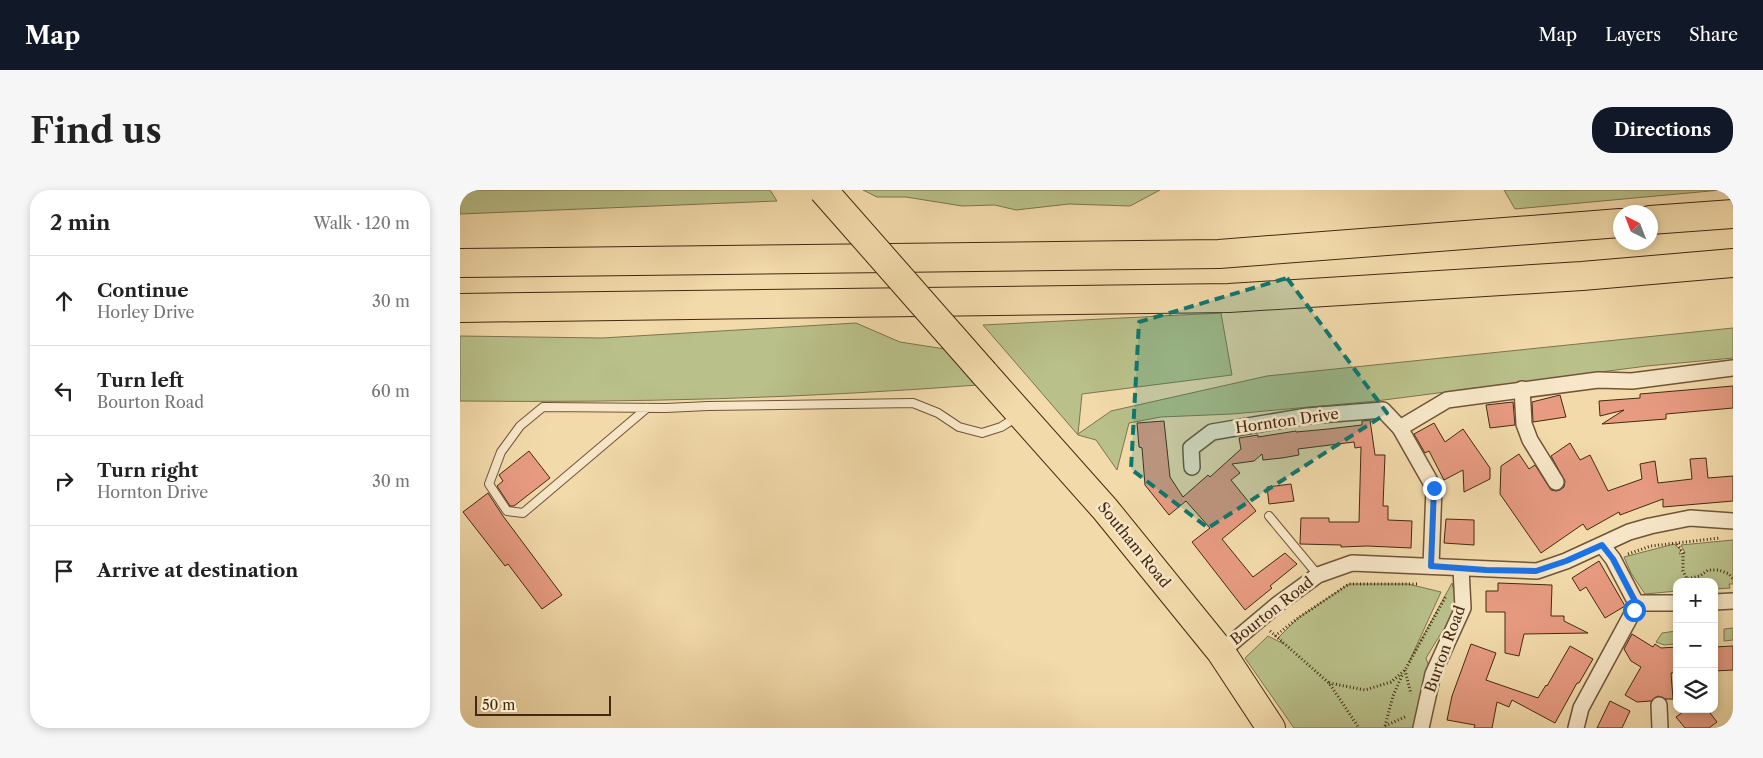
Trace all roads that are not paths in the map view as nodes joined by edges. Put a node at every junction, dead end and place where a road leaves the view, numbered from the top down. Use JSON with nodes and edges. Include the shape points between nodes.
{"nodes":[{"id":1,"x":823,"y":190,"type":"edge"},
{"id":2,"x":1733,"y":214,"type":"edge"},
{"id":3,"x":1658,"y":219,"type":"edge"},
{"id":4,"x":1613,"y":224,"type":"edge"},
{"id":5,"x":460,"y":263,"type":"edge"},
{"id":6,"x":1733,"y":263,"type":"edge"},
{"id":7,"x":460,"y":308,"type":"edge"},
{"id":8,"x":1733,"y":368,"type":"edge"},
{"id":9,"x":1522,"y":389,"type":"junction"},
{"id":10,"x":647,"y":408,"type":"junction"},
{"id":11,"x":1021,"y":415,"type":"junction"},
{"id":12,"x":1400,"y":428,"type":"junction"},
{"id":13,"x":1192,"y":467,"type":"dead end"},
{"id":14,"x":1556,"y":482,"type":"dead end"},
{"id":15,"x":1269,"y":516,"type":"dead end"},
{"id":16,"x":1733,"y":521,"type":"edge"},
{"id":17,"x":1602,"y":545,"type":"junction"},
{"id":18,"x":1431,"y":566,"type":"junction"},
{"id":19,"x":1318,"y":575,"type":"junction"},
{"id":20,"x":1458,"y":578,"type":"junction"},
{"id":21,"x":1733,"y":601,"type":"edge"},
{"id":22,"x":1718,"y":602,"type":"edge"},
{"id":23,"x":1636,"y":603,"type":"junction"},
{"id":24,"x":1673,"y":603,"type":"edge"},
{"id":25,"x":1221,"y":652,"type":"junction"},
{"id":26,"x":1658,"y":705,"type":"dead end"},
{"id":27,"x":1271,"y":728,"type":"edge"},
{"id":28,"x":1421,"y":728,"type":"edge"},
{"id":29,"x":1576,"y":728,"type":"edge"},
{"id":30,"x":1660,"y":728,"type":"edge"}],
"edges":[{"from":1,"to":11,"type":"highway","name":"Southam Road","bridge":true},
{"from":2,"to":3,"type":"highway"},
{"from":4,"to":5,"type":"highway","via":[[1219,254]]},
{"from":6,"to":7,"type":"highway","via":[[1582,276],[1229,298]]},
{"from":8,"to":9,"type":"street","via":[[1632,381],[1598,380]]},
{"from":9,"to":12,"type":"street","via":[[1447,400]]},
{"from":9,"to":14,"type":"street","via":[[1524,424]]},
{"from":10,"to":10,"type":"lane","via":[[543,407],[520,426],[501,452],[489,484],[508,511],[523,513]]},
{"from":10,"to":11,"type":"lane","via":[[913,403],[959,426],[982,433],[1001,427]]},
{"from":11,"to":25,"type":"highway","name":"Southam Road","via":[[1105,509]]},
{"from":12,"to":13,"type":"street","name":"Hornton Drive","via":[[1383,410],[1307,416],[1212,432],[1191,448]]},
{"from":12,"to":18,"type":"street","name":"Hornton Drive","via":[[1434,488]]},
{"from":15,"to":19,"type":"lane"},
{"from":16,"to":17,"type":"street","name":"Bourton Road","via":[[1690,518],[1629,532]]},
{"from":17,"to":20,"type":"street","name":"Bourton Road","via":[[1536,571]]},
{"from":17,"to":23,"type":"street"},
{"from":18,"to":19,"type":"street","name":"Bourton Road","via":[[1352,563]]},
{"from":18,"to":20,"type":"street","name":"Bourton Road"},
{"from":19,"to":25,"type":"street","name":"Bourton Road"},
{"from":20,"to":28,"type":"street","name":"Burton Road","via":[[1463,608],[1433,674]]},
{"from":21,"to":22,"type":"street"},
{"from":23,"to":24,"type":"street"},
{"from":23,"to":29,"type":"street","via":[[1580,708]]},
{"from":25,"to":27,"type":"highway","name":"Southam Road"},
{"from":26,"to":30,"type":"street"}]}
